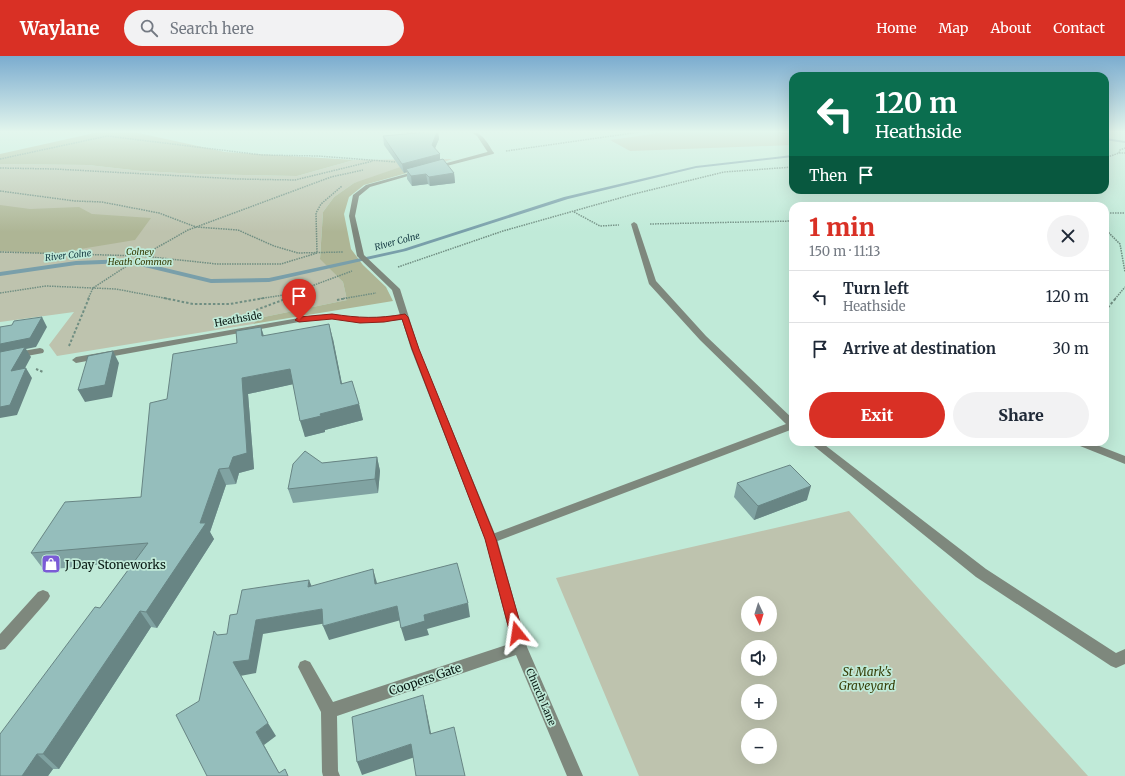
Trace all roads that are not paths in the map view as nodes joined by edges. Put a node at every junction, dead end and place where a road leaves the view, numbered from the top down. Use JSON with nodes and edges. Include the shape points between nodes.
{"nodes":[{"id":1,"x":441,"y":166,"type":"edge"},
{"id":2,"x":634,"y":224,"type":"road end"},
{"id":3,"x":405,"y":317,"type":"junction"},
{"id":4,"x":40,"y":351,"type":"dead end"},
{"id":5,"x":0,"y":358,"type":"edge"},
{"id":6,"x":76,"y":360,"type":"dead end"},
{"id":7,"x":789,"y":421,"type":"edge"},
{"id":8,"x":789,"y":427,"type":"edge"},
{"id":9,"x":819,"y":446,"type":"edge"},
{"id":10,"x":1089,"y":446,"type":"edge"},
{"id":11,"x":1125,"y":460,"type":"edge"},
{"id":12,"x":491,"y":539,"type":"junction"},
{"id":13,"x":43,"y":596,"type":"dead end"},
{"id":14,"x":0,"y":644,"type":"edge"},
{"id":15,"x":520,"y":647,"type":"junction"},
{"id":16,"x":1125,"y":656,"type":"edge"},
{"id":17,"x":305,"y":667,"type":"dead end"},
{"id":18,"x":329,"y":712,"type":"junction"},
{"id":19,"x":332,"y":776,"type":"edge"},
{"id":20,"x":575,"y":776,"type":"edge"}],
"edges":[{"from":1,"to":3,"type":"street","name":"Church Lane","via":[[368,186],[356,195],[352,216],[360,254],[396,290]]},
{"from":2,"to":7,"type":"street","via":[[652,282],[703,338]]},
{"from":3,"to":6,"type":"street","name":"Heathside","via":[[366,320],[332,316],[299,320]]},
{"from":3,"to":12,"type":"street","name":"Church Lane"},
{"from":4,"to":5,"type":"street"},
{"from":8,"to":12,"type":"street"},
{"from":9,"to":16,"type":"street","via":[[981,573],[1116,661]]},
{"from":10,"to":11,"type":"street"},
{"from":12,"to":15,"type":"street","name":"Church Lane"},
{"from":13,"to":14,"type":"street"},
{"from":15,"to":18,"type":"street","name":"Coopers Gate"},
{"from":15,"to":20,"type":"street","name":"Church Lane"},
{"from":17,"to":18,"type":"street"},
{"from":18,"to":19,"type":"street"}]}
